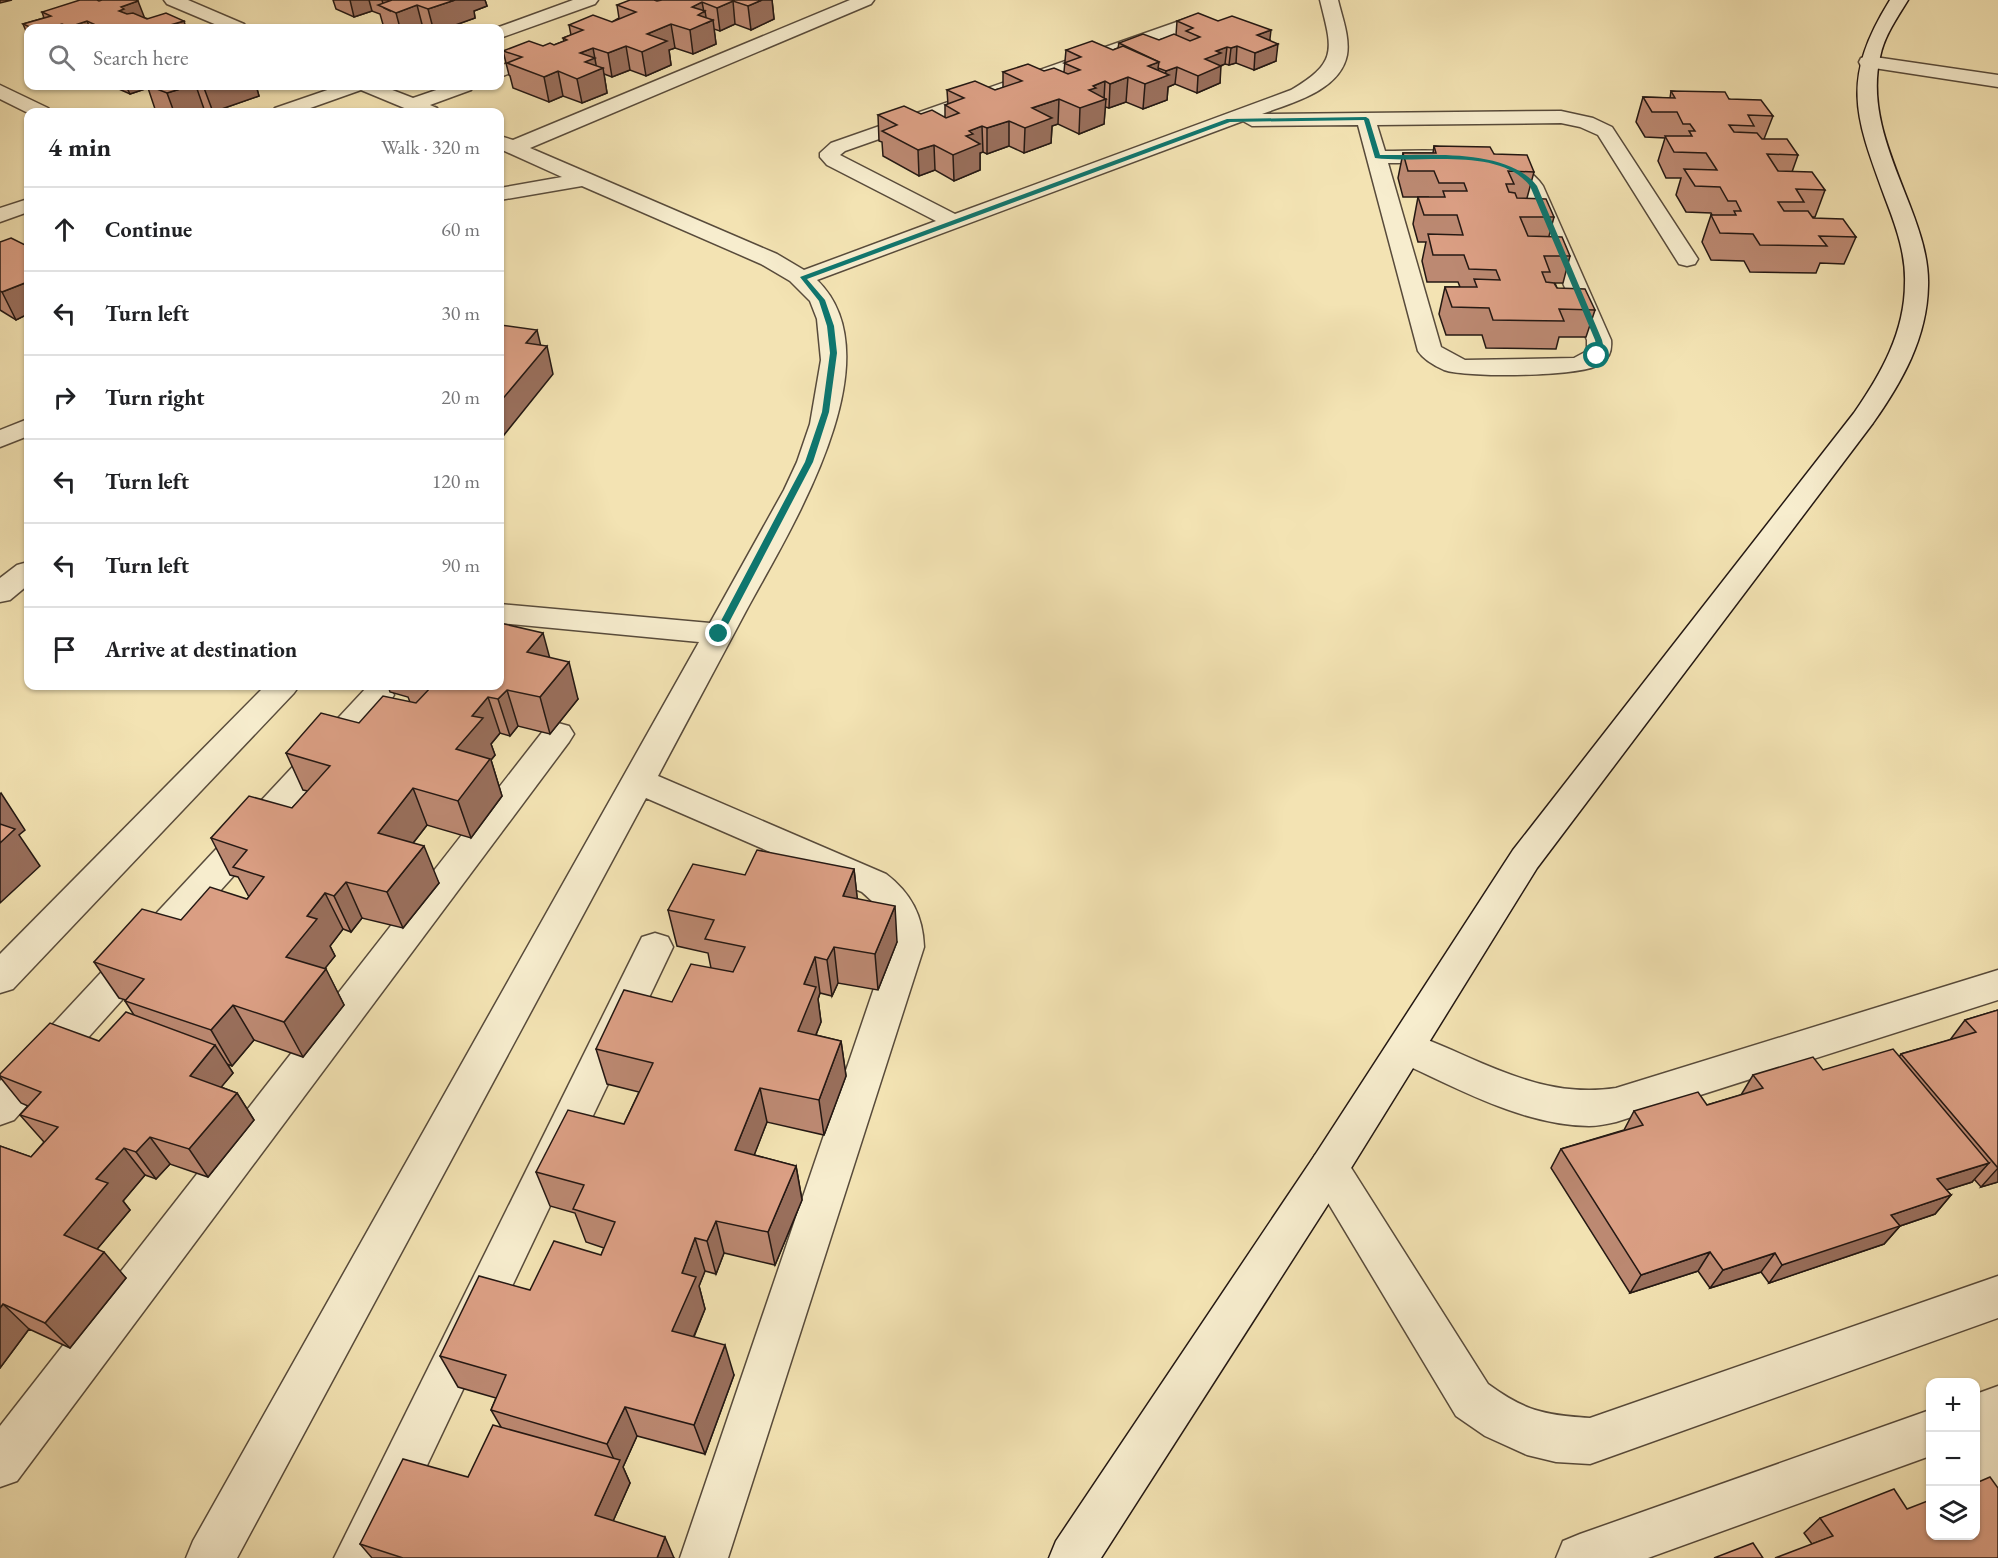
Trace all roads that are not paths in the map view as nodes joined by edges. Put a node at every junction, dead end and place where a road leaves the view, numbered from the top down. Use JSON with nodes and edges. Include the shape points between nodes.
{"nodes":[{"id":1,"x":173,"y":0,"type":"edge"},
{"id":2,"x":865,"y":0,"type":"edge"},
{"id":3,"x":1329,"y":0,"type":"edge"},
{"id":4,"x":1899,"y":0,"type":"edge"},
{"id":5,"x":573,"y":2,"type":"edge"},
{"id":6,"x":1197,"y":21,"type":"edge"},
{"id":7,"x":229,"y":24,"type":"edge"},
{"id":8,"x":504,"y":31,"type":"edge"},
{"id":9,"x":564,"y":46,"type":"edge"},
{"id":10,"x":1868,"y":62,"type":"junction"},
{"id":11,"x":504,"y":70,"type":"edge"},
{"id":12,"x":1998,"y":81,"type":"edge"},
{"id":13,"x":345,"y":90,"type":"edge"},
{"id":14,"x":377,"y":90,"type":"edge"},
{"id":15,"x":457,"y":90,"type":"edge"},
{"id":16,"x":0,"y":91,"type":"edge"},
{"id":17,"x":33,"y":108,"type":"edge"},
{"id":18,"x":293,"y":108,"type":"edge"},
{"id":19,"x":420,"y":108,"type":"edge"},
{"id":20,"x":424,"y":108,"type":"edge"},
{"id":21,"x":1366,"y":119,"type":"junction"},
{"id":22,"x":1230,"y":120,"type":"junction"},
{"id":23,"x":506,"y":145,"type":"edge"},
{"id":24,"x":1377,"y":157,"type":"junction"},
{"id":25,"x":584,"y":179,"type":"junction"},
{"id":26,"x":504,"y":193,"type":"edge"},
{"id":27,"x":24,"y":207,"type":"edge"},
{"id":28,"x":0,"y":216,"type":"edge"},
{"id":29,"x":956,"y":222,"type":"junction"},
{"id":30,"x":1687,"y":259,"type":"dead end"},
{"id":31,"x":802,"y":278,"type":"junction"},
{"id":32,"x":24,"y":429,"type":"edge"},
{"id":33,"x":0,"y":439,"type":"edge"},
{"id":34,"x":18,"y":570,"type":"edge"},
{"id":35,"x":0,"y":593,"type":"edge"},
{"id":36,"x":504,"y":613,"type":"edge"},
{"id":37,"x":719,"y":634,"type":"junction"},
{"id":38,"x":280,"y":690,"type":"edge"},
{"id":39,"x":378,"y":695,"type":"dead end"},
{"id":40,"x":558,"y":734,"type":"dead end"},
{"id":41,"x":638,"y":781,"type":"junction"},
{"id":42,"x":655,"y":947,"type":"dead end"},
{"id":43,"x":0,"y":978,"type":"edge"},
{"id":44,"x":1998,"y":985,"type":"edge"},
{"id":45,"x":1407,"y":1048,"type":"junction"},
{"id":46,"x":0,"y":1108,"type":"edge"},
{"id":47,"x":1329,"y":1168,"type":"junction"},
{"id":48,"x":1998,"y":1297,"type":"edge"},
{"id":49,"x":1998,"y":1409,"type":"edge"},
{"id":50,"x":1980,"y":1416,"type":"edge"},
{"id":51,"x":1926,"y":1434,"type":"edge"},
{"id":52,"x":1980,"y":1445,"type":"edge"},
{"id":53,"x":0,"y":1464,"type":"edge"},
{"id":54,"x":1998,"y":1475,"type":"edge"},
{"id":55,"x":210,"y":1558,"type":"edge"},
{"id":56,"x":358,"y":1558,"type":"edge"},
{"id":57,"x":704,"y":1558,"type":"edge"},
{"id":58,"x":1073,"y":1558,"type":"edge"},
{"id":59,"x":1580,"y":1558,"type":"edge"}],
"edges":[{"from":1,"to":7,"type":"street"},
{"from":2,"to":23,"type":"street"},
{"from":3,"to":22,"type":"street","via":[[1339,53],[1328,74],[1298,94]]},
{"from":4,"to":10,"type":"street","via":[[1882,23]]},
{"from":5,"to":8,"type":"street"},
{"from":6,"to":29,"type":"street","via":[[830,153],[834,161]]},
{"from":9,"to":11,"type":"street"},
{"from":10,"to":12,"type":"street"},
{"from":10,"to":45,"type":"street","via":[[1865,87],[1869,126],[1912,242],[1917,284],[1911,328],[1894,373],[1864,418],[1525,859]]},
{"from":13,"to":18,"type":"street"},
{"from":14,"to":19,"type":"street"},
{"from":15,"to":20,"type":"street"},
{"from":16,"to":17,"type":"street"},
{"from":21,"to":22,"type":"street"},
{"from":21,"to":24,"type":"street"},
{"from":21,"to":30,"type":"street","via":[[1561,117],[1597,126],[1605,131]]},
{"from":22,"to":29,"type":"street"},
{"from":23,"to":25,"type":"street"},
{"from":24,"to":24,"type":"street","via":[[1430,351],[1444,361],[1465,367],[1574,365],[1597,356],[1601,349],[1599,340],[1525,175],[1480,159]]},
{"from":25,"to":26,"type":"street"},
{"from":25,"to":31,"type":"street","via":[[769,259]]},
{"from":27,"to":28,"type":"street"},
{"from":29,"to":31,"type":"street"},
{"from":31,"to":37,"type":"street","via":[[822,300],[831,326],[833,353],[825,412],[809,462]]},
{"from":32,"to":33,"type":"street"},
{"from":34,"to":35,"type":"street"},
{"from":36,"to":37,"type":"street"},
{"from":37,"to":41,"type":"street"},
{"from":38,"to":43,"type":"street"},
{"from":39,"to":46,"type":"street"},
{"from":40,"to":53,"type":"street"},
{"from":41,"to":55,"type":"street"},
{"from":41,"to":57,"type":"street","via":[[873,883],[900,910],[906,928],[906,947]]},
{"from":42,"to":56,"type":"street"},
{"from":44,"to":45,"type":"street","via":[[1616,1105],[1591,1109],[1535,1102]]},
{"from":45,"to":47,"type":"street"},
{"from":47,"to":48,"type":"street","via":[[1472,1400],[1523,1432],[1552,1440],[1590,1442]]},
{"from":47,"to":58,"type":"street"},
{"from":49,"to":50,"type":"street"},
{"from":51,"to":59,"type":"street"},
{"from":52,"to":54,"type":"street"}]}
